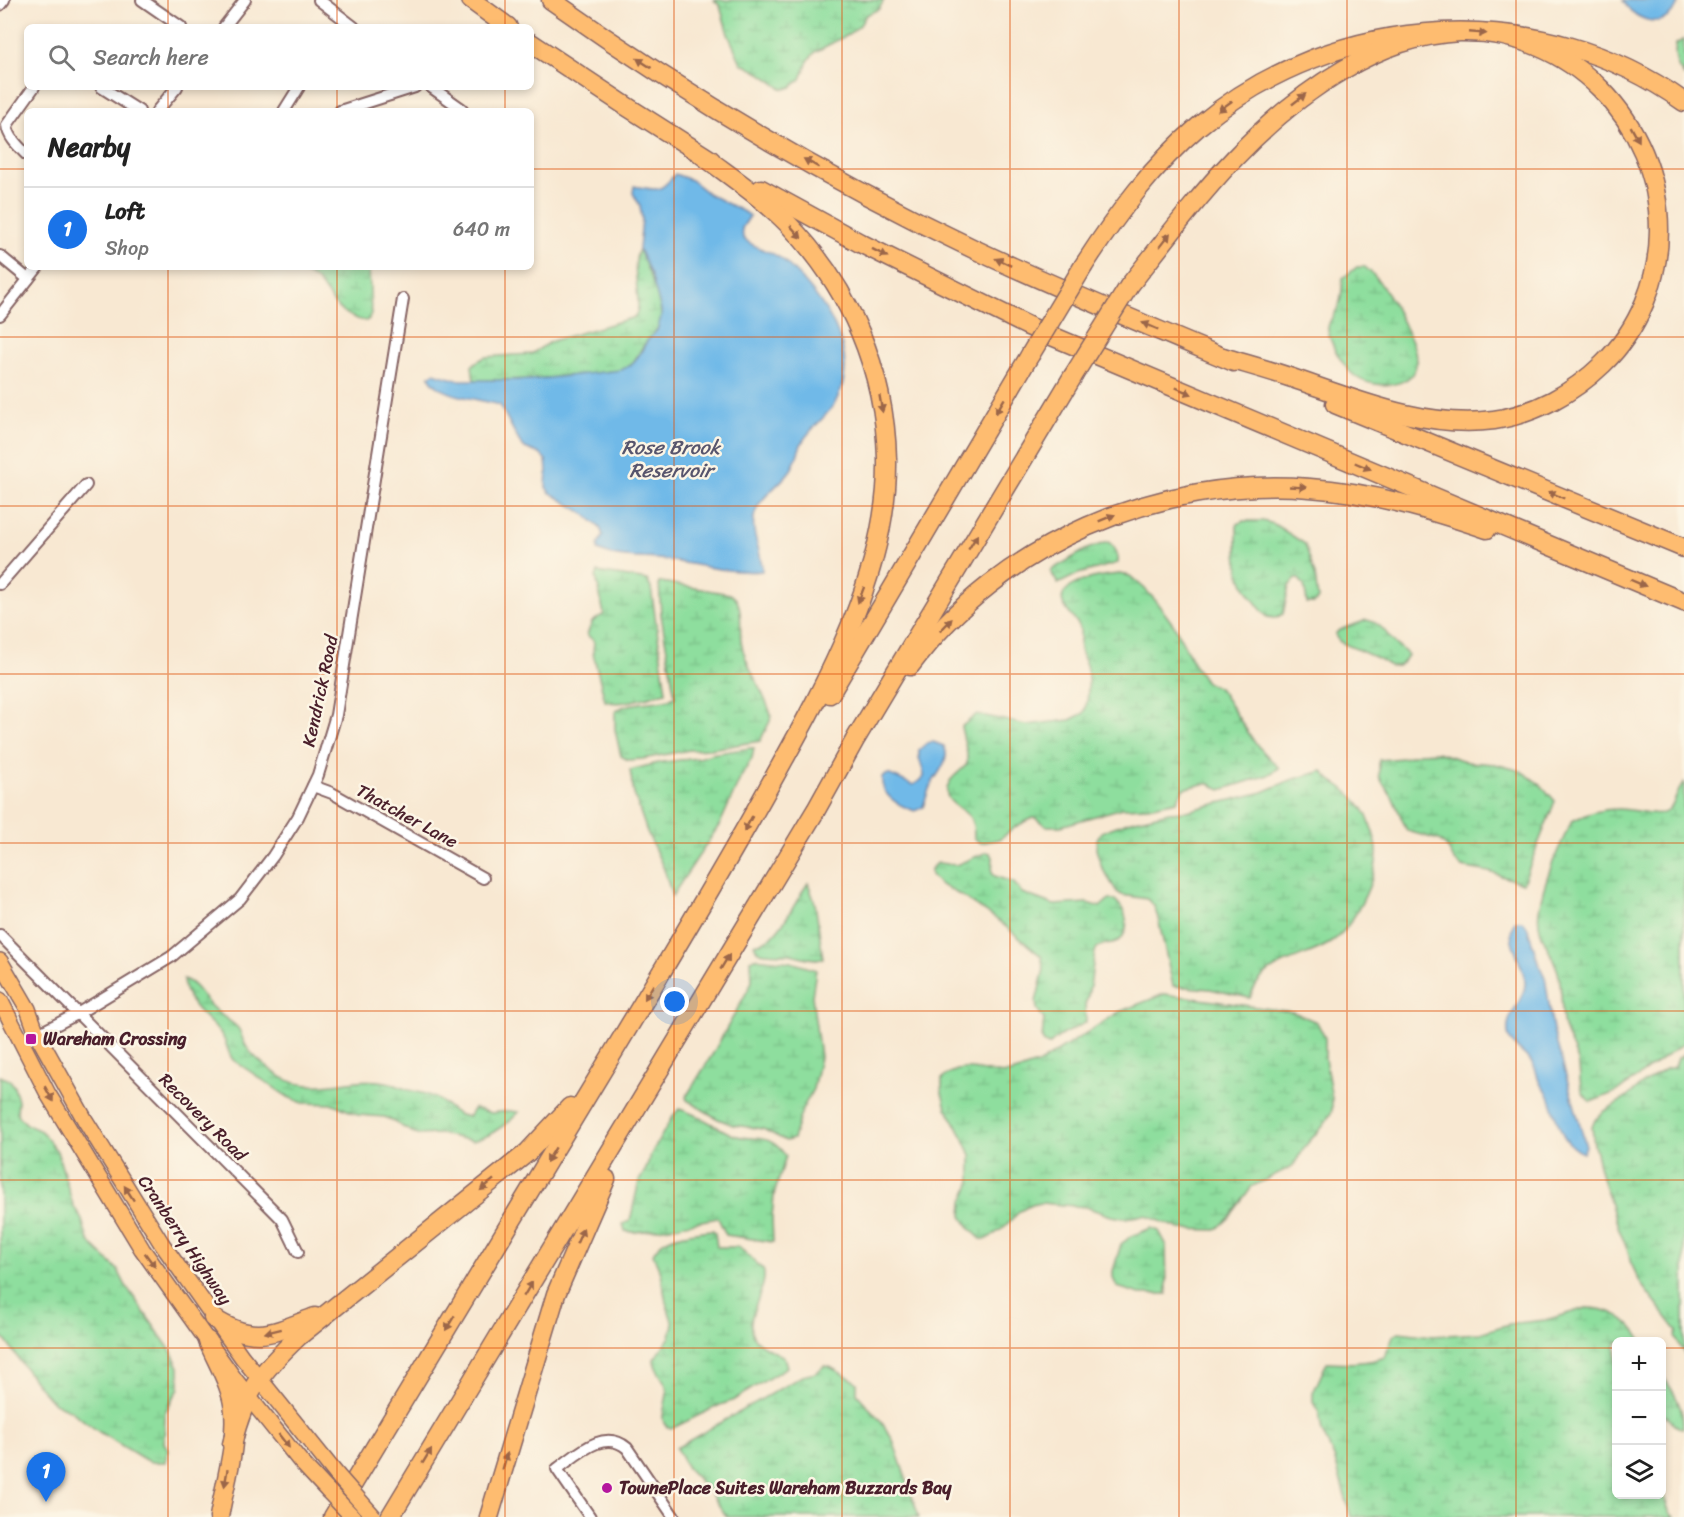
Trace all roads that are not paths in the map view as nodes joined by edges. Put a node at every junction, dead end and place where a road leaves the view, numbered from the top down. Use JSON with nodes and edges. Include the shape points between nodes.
{"nodes":[{"id":1,"x":4,"y":0,"type":"edge"},
{"id":2,"x":142,"y":0,"type":"edge"},
{"id":3,"x":245,"y":0,"type":"edge"},
{"id":4,"x":319,"y":0,"type":"edge"},
{"id":5,"x":471,"y":0,"type":"edge"},
{"id":6,"x":551,"y":0,"type":"edge"},
{"id":7,"x":0,"y":5,"type":"edge"},
{"id":8,"x":177,"y":24,"type":"edge"},
{"id":9,"x":226,"y":24,"type":"edge"},
{"id":10,"x":348,"y":24,"type":"edge"},
{"id":11,"x":504,"y":24,"type":"edge"},
{"id":12,"x":534,"y":45,"type":"edge"},
{"id":13,"x":32,"y":90,"type":"edge"},
{"id":14,"x":106,"y":90,"type":"edge"},
{"id":15,"x":174,"y":90,"type":"edge"},
{"id":16,"x":297,"y":90,"type":"edge"},
{"id":17,"x":406,"y":90,"type":"edge"},
{"id":18,"x":435,"y":90,"type":"edge"},
{"id":19,"x":1684,"y":102,"type":"edge"},
{"id":20,"x":134,"y":108,"type":"edge"},
{"id":21,"x":160,"y":108,"type":"edge"},
{"id":22,"x":286,"y":108,"type":"edge"},
{"id":23,"x":349,"y":108,"type":"edge"},
{"id":24,"x":462,"y":108,"type":"dead end"},
{"id":25,"x":24,"y":152,"type":"edge"},
{"id":26,"x":702,"y":155,"type":"junction"},
{"id":27,"x":0,"y":256,"type":"edge"},
{"id":28,"x":36,"y":270,"type":"edge"},
{"id":29,"x":28,"y":279,"type":"junction"},
{"id":30,"x":403,"y":299,"type":"dead end"},
{"id":31,"x":0,"y":315,"type":"edge"},
{"id":32,"x":1223,"y":357,"type":"junction"},
{"id":33,"x":86,"y":485,"type":"dead end"},
{"id":34,"x":1684,"y":548,"type":"edge"},
{"id":35,"x":1593,"y":564,"type":"junction"},
{"id":36,"x":0,"y":584,"type":"edge"},
{"id":37,"x":1684,"y":602,"type":"edge"},
{"id":38,"x":777,"y":772,"type":"junction"},
{"id":39,"x":313,"y":786,"type":"junction"},
{"id":40,"x":816,"y":810,"type":"junction"},
{"id":41,"x":483,"y":878,"type":"dead end"},
{"id":42,"x":0,"y":935,"type":"edge"},
{"id":43,"x":0,"y":961,"type":"edge"},
{"id":44,"x":0,"y":1000,"type":"edge"},
{"id":45,"x":77,"y":1014,"type":"junction"},
{"id":46,"x":38,"y":1034,"type":"junction"},
{"id":47,"x":22,"y":1042,"type":"junction"},
{"id":48,"x":613,"y":1051,"type":"junction"},
{"id":49,"x":666,"y":1060,"type":"junction"},
{"id":50,"x":298,"y":1252,"type":"dead end"},
{"id":51,"x":328,"y":1312,"type":"junction"},
{"id":52,"x":213,"y":1318,"type":"junction"},
{"id":53,"x":208,"y":1341,"type":"junction"},
{"id":54,"x":259,"y":1378,"type":"junction"},
{"id":55,"x":248,"y":1395,"type":"junction"},
{"id":56,"x":232,"y":1444,"type":"junction"},
{"id":57,"x":489,"y":1516,"type":"edge"},
{"id":58,"x":219,"y":1517,"type":"edge"},
{"id":59,"x":333,"y":1517,"type":"edge"},
{"id":60,"x":353,"y":1517,"type":"edge"},
{"id":61,"x":374,"y":1517,"type":"edge"},
{"id":62,"x":390,"y":1517,"type":"edge"},
{"id":63,"x":590,"y":1517,"type":"edge"},
{"id":64,"x":674,"y":1517,"type":"edge"}],
"edges":[{"from":1,"to":7,"type":"street"},
{"from":2,"to":8,"type":"street"},
{"from":3,"to":9,"type":"street"},
{"from":4,"to":10,"type":"street"},
{"from":5,"to":11,"type":"highway"},
{"from":32,"to":6,"type":"highway","one_way":true,"via":[[1016,268],[884,204],[711,105]]},
{"from":12,"to":26,"type":"highway"},
{"from":13,"to":25,"type":"street","via":[[8,125],[13,140]]},
{"from":14,"to":20,"type":"street"},
{"from":15,"to":21,"type":"street"},
{"from":16,"to":22,"type":"street"},
{"from":17,"to":23,"type":"street"},
{"from":18,"to":24,"type":"street"},
{"from":19,"to":38,"type":"highway","one_way":true,"bridge":true,"via":[[1646,71],[1614,52],[1541,26],[1486,18],[1409,26],[1328,49],[1274,75],[1199,126],[1135,193],[1084,265],[816,716]]},
{"from":26,"to":35,"type":"highway","one_way":true,"via":[[860,243],[1028,326]]},
{"from":26,"to":38,"type":"highway","one_way":true,"via":[[786,222],[827,270],[866,344],[879,388],[885,432],[887,476],[878,545],[842,644]]},
{"from":27,"to":29,"type":"street"},
{"from":28,"to":29,"type":"street"},
{"from":29,"to":31,"type":"street"},
{"from":30,"to":39,"type":"street","name":"Kendrick Road","via":[[336,715]]},
{"from":34,"to":32,"type":"highway","one_way":true},
{"from":40,"to":32,"type":"highway","one_way":true,"bridge":true,"via":[[1129,286],[1220,173],[1271,122],[1308,92],[1375,53],[1407,42],[1460,32],[1528,43],[1556,56],[1586,75],[1614,102],[1634,130],[1650,166],[1658,202],[1655,272],[1644,304],[1620,346],[1595,372],[1564,395],[1513,417],[1449,422],[1379,406]]},
{"from":33,"to":36,"type":"street"},
{"from":35,"to":37,"type":"highway","one_way":true},
{"from":40,"to":35,"type":"highway","one_way":true,"via":[[912,663],[959,612],[998,578],[1041,550],[1134,508],[1237,488],[1286,486],[1334,490],[1428,511]]},
{"from":38,"to":48,"type":"highway","one_way":true},
{"from":39,"to":41,"type":"street","name":"Thatcher Lane"},
{"from":39,"to":45,"type":"street","name":"Kendrick Road","via":[[273,856],[240,899],[171,957]]},
{"from":49,"to":40,"type":"highway","one_way":true},
{"from":42,"to":45,"type":"street","name":"Recovery Road"},
{"from":43,"to":46,"type":"main road","name":"Cranberry Highway"},
{"from":44,"to":47,"type":"main road","name":"Cranberry Highway"},
{"from":45,"to":46,"type":"street","name":"Kendrick Road"},
{"from":45,"to":50,"type":"street","name":"Recovery Road","via":[[282,1219]]},
{"from":46,"to":47,"type":"street","name":"Kendrick Road"},
{"from":52,"to":46,"type":"main road","name":"Cranberry Highway","one_way":true,"via":[[123,1183]]},
{"from":47,"to":53,"type":"main road","name":"Cranberry Highway","one_way":true,"via":[[48,1094],[142,1249]]},
{"from":48,"to":51,"type":"highway","one_way":true,"via":[[564,1116],[528,1152]]},
{"from":48,"to":59,"type":"highway","one_way":true},
{"from":57,"to":49,"type":"highway","one_way":true,"via":[[556,1294],[599,1193]]},
{"from":62,"to":49,"type":"highway","one_way":true},
{"from":51,"to":52,"type":"highway","one_way":true,"via":[[281,1330],[252,1335]]},
{"from":51,"to":54,"type":"highway","via":[[298,1336]]},
{"from":52,"to":54,"type":"main road","name":"Cranberry Highway"},
{"from":53,"to":55,"type":"main road","name":"Cranberry Highway"},
{"from":53,"to":56,"type":"highway","via":[[230,1390],[234,1411]]},
{"from":54,"to":55,"type":"highway"},
{"from":54,"to":61,"type":"main road","name":"Cranberry Highway","bridge":true},
{"from":55,"to":56,"type":"highway"},
{"from":55,"to":60,"type":"main road","name":"Cranberry Highway","one_way":true,"bridge":true,"via":[[301,1462]]},
{"from":56,"to":58,"type":"highway","one_way":true},
{"from":63,"to":64,"type":"street","via":[[557,1469],[597,1442],[610,1440],[619,1442],[629,1452]]}]}
